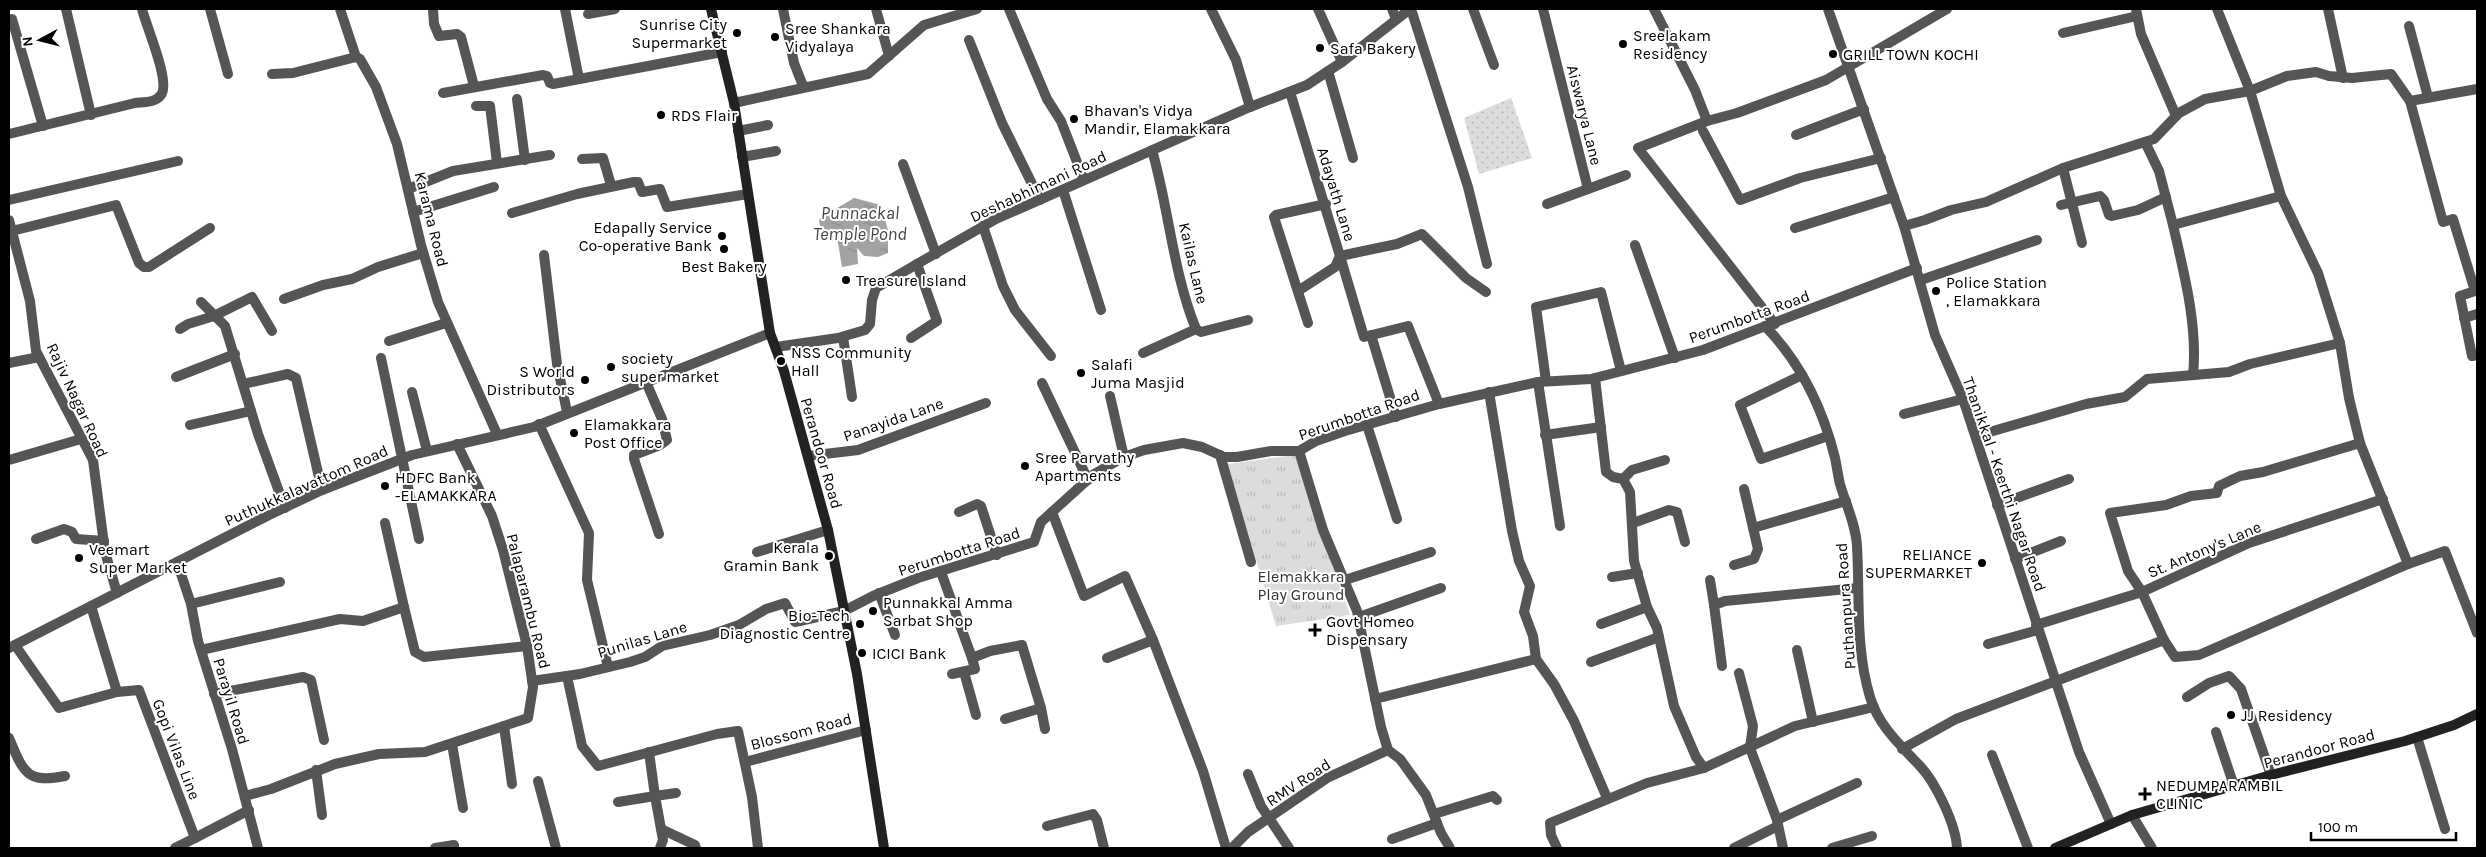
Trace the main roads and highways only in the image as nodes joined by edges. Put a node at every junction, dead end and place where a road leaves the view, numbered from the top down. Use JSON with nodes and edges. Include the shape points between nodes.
{"nodes":[{"id":1,"x":711,"y":9,"type":"edge"},
{"id":2,"x":2477,"y":714,"type":"edge"},
{"id":3,"x":884,"y":848,"type":"edge"},
{"id":4,"x":2055,"y":848,"type":"edge"}],
"edges":[{"from":1,"to":3,"type":"main road","name":"Perandoor Road","via":[[734,103],[770,333],[828,530],[866,730]]},
{"from":2,"to":4,"type":"main road","name":"Perandoor Road","via":[[2417,737],[2132,815]]}]}
